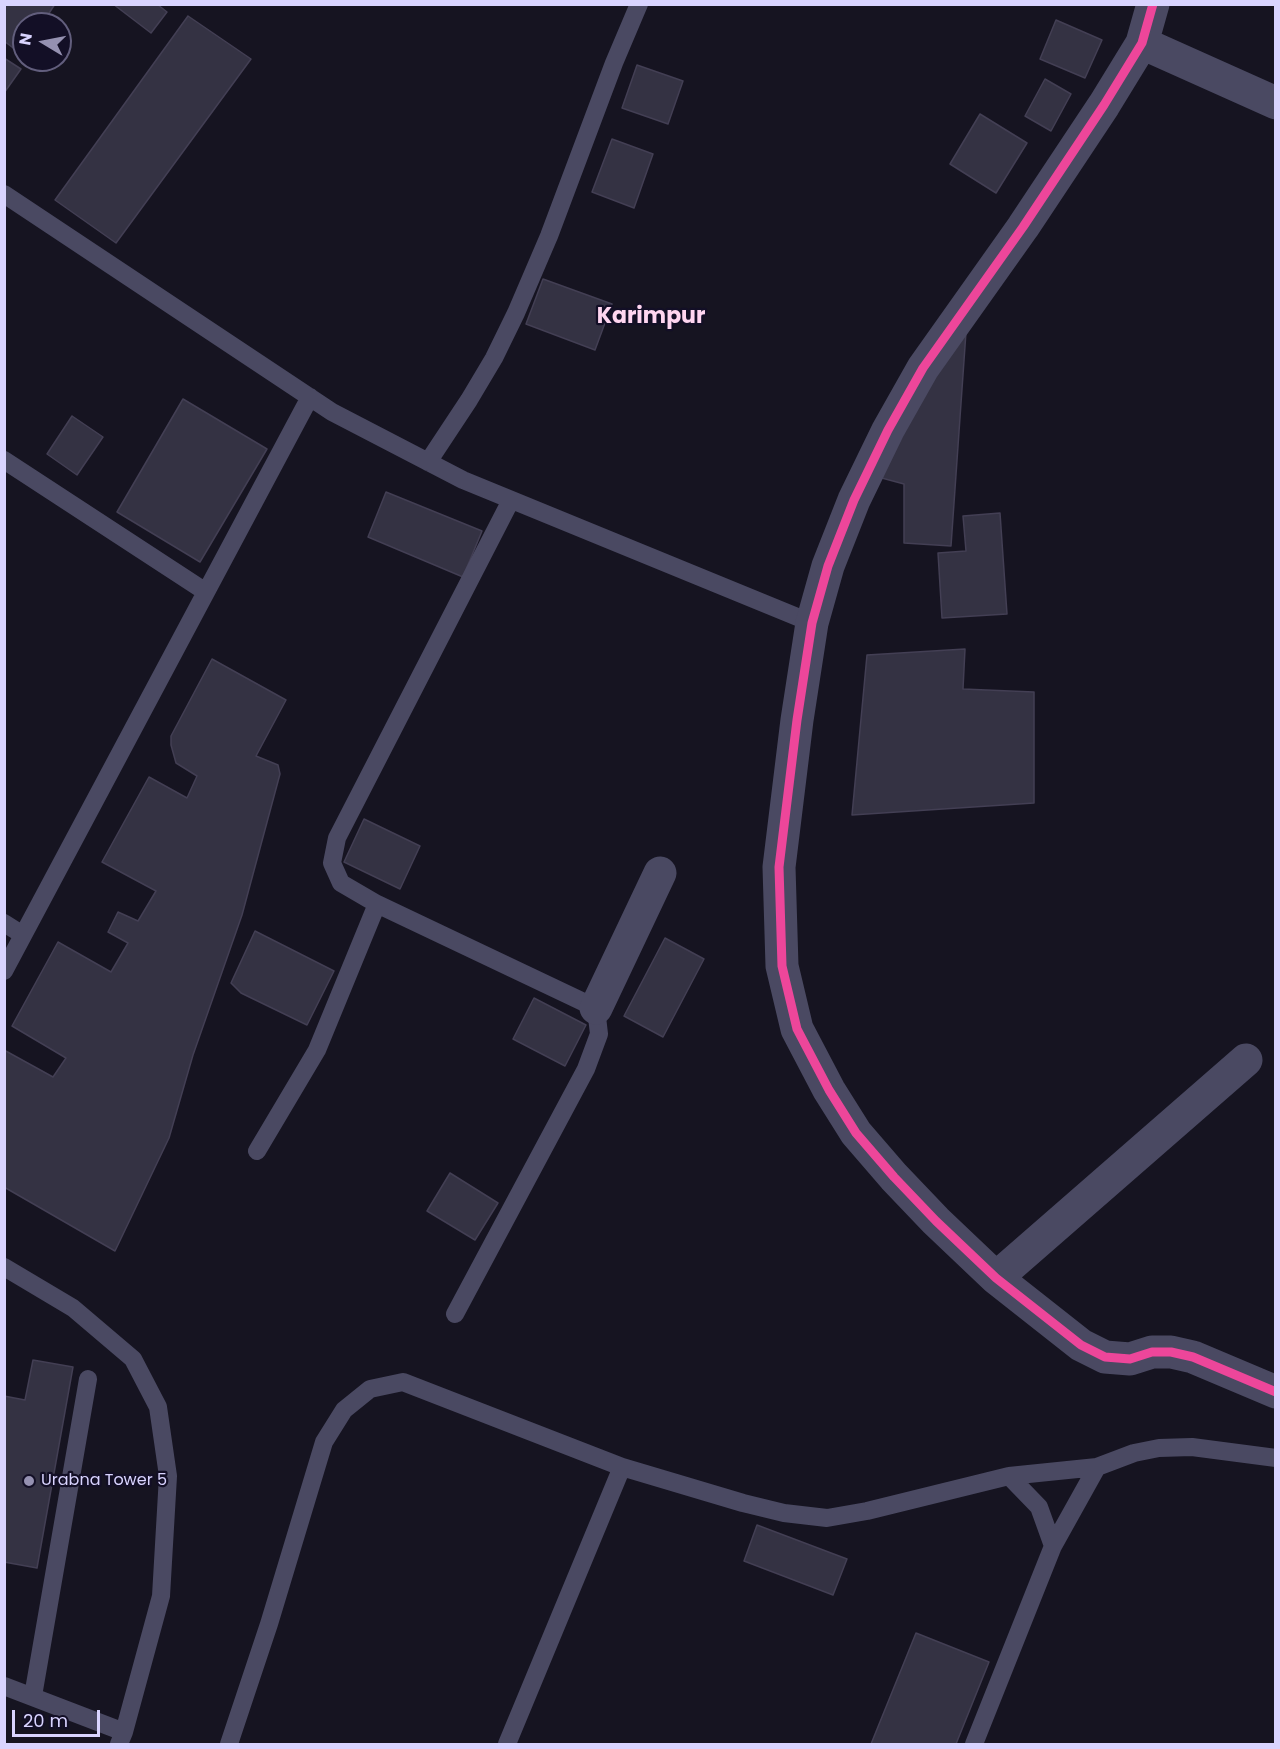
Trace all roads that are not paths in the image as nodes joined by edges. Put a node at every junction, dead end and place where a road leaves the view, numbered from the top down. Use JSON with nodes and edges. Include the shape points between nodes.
{"nodes":[{"id":1,"x":639,"y":4,"type":"edge"},
{"id":2,"x":1153,"y":4,"type":"edge"},
{"id":3,"x":1142,"y":43,"type":"junction"},
{"id":4,"x":1275,"y":103,"type":"edge"},
{"id":5,"x":4,"y":194,"type":"edge"},
{"id":6,"x":310,"y":397,"type":"junction"},
{"id":7,"x":4,"y":460,"type":"edge"},
{"id":8,"x":428,"y":462,"type":"junction"},
{"id":9,"x":511,"y":500,"type":"junction"},
{"id":10,"x":206,"y":592,"type":"junction"},
{"id":11,"x":812,"y":623,"type":"junction"},
{"id":12,"x":660,"y":873,"type":"dead end"},
{"id":13,"x":377,"y":904,"type":"junction"},
{"id":14,"x":4,"y":923,"type":"edge"},
{"id":15,"x":23,"y":935,"type":"junction"},
{"id":16,"x":4,"y":971,"type":"edge"},
{"id":17,"x":596,"y":1008,"type":"junction"},
{"id":18,"x":1246,"y":1060,"type":"dead end"},
{"id":19,"x":257,"y":1151,"type":"dead end"},
{"id":20,"x":4,"y":1267,"type":"edge"},
{"id":21,"x":996,"y":1278,"type":"junction"},
{"id":22,"x":455,"y":1314,"type":"dead end"},
{"id":23,"x":88,"y":1379,"type":"dead end"},
{"id":24,"x":1275,"y":1392,"type":"edge"},
{"id":25,"x":1275,"y":1458,"type":"edge"},
{"id":26,"x":622,"y":1467,"type":"junction"},
{"id":27,"x":1097,"y":1467,"type":"junction"},
{"id":28,"x":1010,"y":1476,"type":"junction"},
{"id":29,"x":1053,"y":1546,"type":"junction"},
{"id":30,"x":4,"y":1686,"type":"edge"},
{"id":31,"x":33,"y":1696,"type":"junction"},
{"id":32,"x":121,"y":1738,"type":"edge"},
{"id":33,"x":230,"y":1744,"type":"edge"},
{"id":34,"x":507,"y":1744,"type":"edge"},
{"id":35,"x":974,"y":1744,"type":"edge"}],
"edges":[{"from":1,"to":8,"type":"lane","via":[[516,313],[494,358]]},
{"from":2,"to":3,"type":"street"},
{"from":3,"to":4,"type":"street"},
{"from":3,"to":11,"type":"street","via":[[1048,190],[923,368],[854,500],[828,566]]},
{"from":5,"to":6,"type":"lane"},
{"from":6,"to":8,"type":"lane"},
{"from":6,"to":10,"type":"lane"},
{"from":7,"to":10,"type":"lane"},
{"from":8,"to":9,"type":"lane"},
{"from":9,"to":11,"type":"lane"},
{"from":9,"to":13,"type":"lane","via":[[337,838],[332,863],[341,884]]},
{"from":10,"to":15,"type":"lane"},
{"from":11,"to":21,"type":"street","via":[[779,867],[782,966],[797,1029],[856,1133],[936,1221]]},
{"from":12,"to":17,"type":"street"},
{"from":13,"to":17,"type":"lane"},
{"from":13,"to":19,"type":"lane","via":[[317,1050]]},
{"from":14,"to":15,"type":"lane"},
{"from":15,"to":16,"type":"lane"},
{"from":17,"to":22,"type":"lane","via":[[599,1034],[586,1069]]},
{"from":18,"to":21,"type":"street"},
{"from":20,"to":32,"type":"lane","via":[[73,1308],[133,1359],[158,1407],[168,1476],[161,1596]]},
{"from":21,"to":24,"type":"street","via":[[1081,1345],[1105,1356],[1130,1359],[1152,1352],[1171,1352],[1193,1357]]},
{"from":23,"to":31,"type":"lane"},
{"from":25,"to":27,"type":"lane","via":[[1192,1447],[1159,1448]]},
{"from":26,"to":28,"type":"lane","via":[[743,1503],[827,1518]]},
{"from":26,"to":33,"type":"lane","via":[[403,1382],[370,1389],[344,1410],[324,1442]]},
{"from":26,"to":34,"type":"lane"},
{"from":27,"to":28,"type":"lane"},
{"from":27,"to":29,"type":"lane"},
{"from":28,"to":29,"type":"lane","via":[[1039,1508]]},
{"from":29,"to":35,"type":"lane"},
{"from":30,"to":31,"type":"lane"},
{"from":31,"to":32,"type":"lane"}]}
